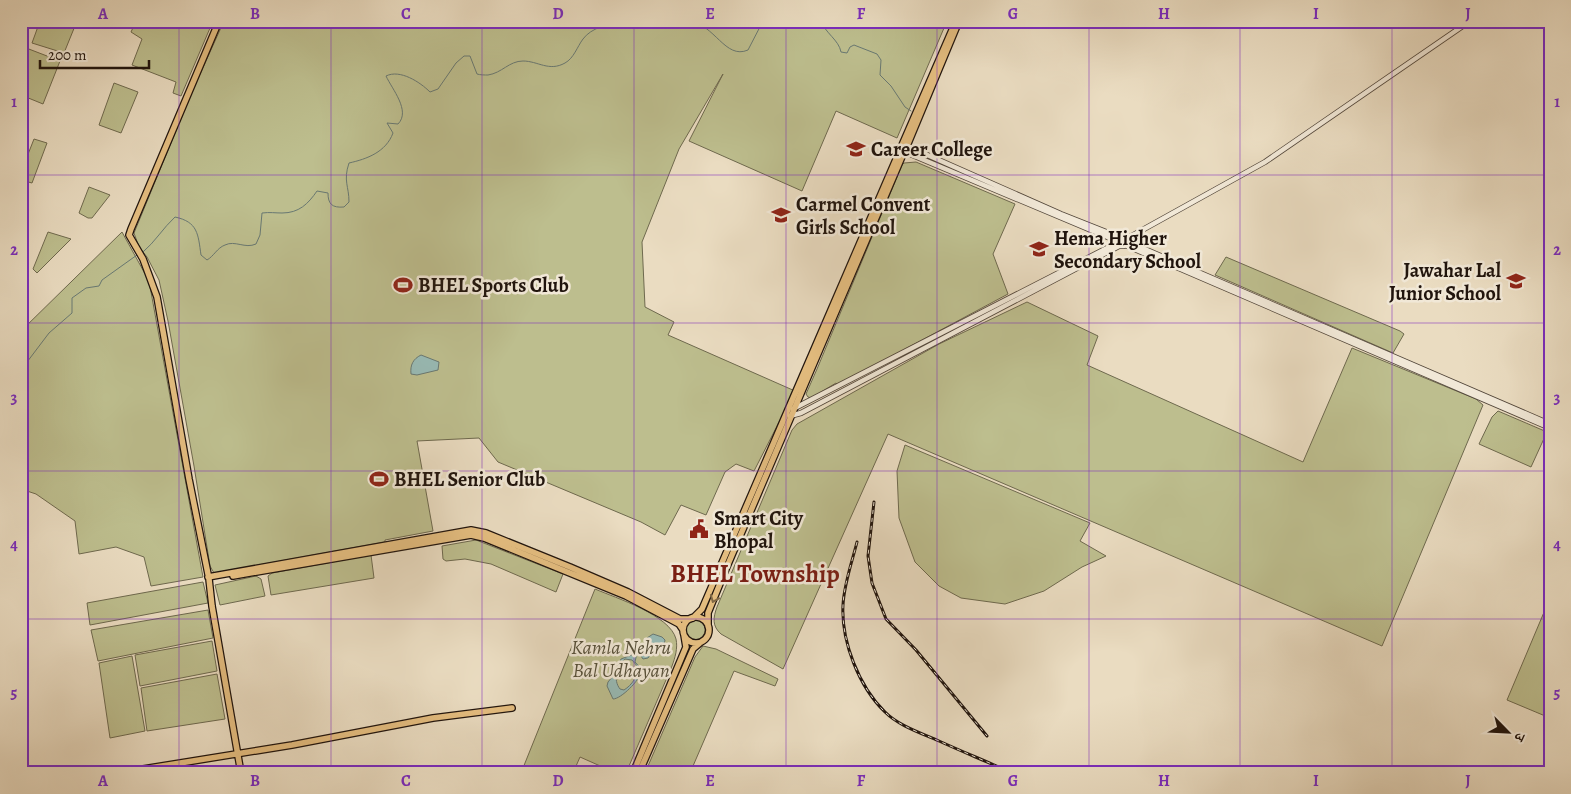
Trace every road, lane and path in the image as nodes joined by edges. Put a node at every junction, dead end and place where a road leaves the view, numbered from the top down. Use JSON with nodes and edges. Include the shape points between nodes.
{"nodes":[{"id":1,"x":218,"y":21,"type":"edge"},
{"id":2,"x":955,"y":21,"type":"edge"},
{"id":3,"x":960,"y":21,"type":"edge"},
{"id":4,"x":1470,"y":21,"type":"edge"},
{"id":5,"x":904,"y":148,"type":"junction"},
{"id":6,"x":1126,"y":241,"type":"junction"},
{"id":7,"x":1118,"y":242,"type":"junction"},
{"id":8,"x":808,"y":370,"type":"junction"},
{"id":9,"x":794,"y":409,"type":"junction"},
{"id":10,"x":789,"y":413,"type":"junction"},
{"id":11,"x":1550,"y":424,"type":"edge"},
{"id":12,"x":1550,"y":428,"type":"edge"},
{"id":13,"x":209,"y":578,"type":"junction"},
{"id":14,"x":656,"y":609,"type":"junction"},
{"id":15,"x":691,"y":618,"type":"junction"},
{"id":16,"x":708,"y":626,"type":"junction"},
{"id":17,"x":683,"y":632,"type":"junction"},
{"id":18,"x":700,"y":643,"type":"junction"},
{"id":19,"x":512,"y":708,"type":"dead end"},
{"id":20,"x":238,"y":752,"type":"junction"},
{"id":21,"x":118,"y":773,"type":"edge"},
{"id":22,"x":241,"y":773,"type":"edge"},
{"id":23,"x":633,"y":773,"type":"edge"},
{"id":24,"x":639,"y":773,"type":"edge"}],
"edges":[{"from":1,"to":13,"type":"main road","via":[[130,235],[157,297]]},
{"from":2,"to":5,"type":"main road"},
{"from":3,"to":5,"type":"main road"},
{"from":4,"to":6,"type":"street","via":[[1265,162]]},
{"from":5,"to":7,"type":"street","via":[[1061,214]]},
{"from":5,"to":8,"type":"main road"},
{"from":6,"to":7,"type":"street"},
{"from":6,"to":7,"type":"street","via":[[1122,237]]},
{"from":6,"to":11,"type":"street"},
{"from":6,"to":12,"type":"street"},
{"from":7,"to":9,"type":"street"},
{"from":7,"to":10,"type":"street","via":[[801,413]]},
{"from":8,"to":9,"type":"main road"},
{"from":8,"to":10,"type":"main road"},
{"from":9,"to":10,"type":"main road"},
{"from":10,"to":15,"type":"main road","via":[[784,418],[702,609]]},
{"from":10,"to":16,"type":"main road","one_way":true,"via":[[708,614]]},
{"from":13,"to":14,"type":"main road","via":[[262,572],[471,535]]},
{"from":13,"to":20,"type":"main road"},
{"from":14,"to":15,"type":"main road","via":[[680,618]]},
{"from":14,"to":17,"type":"main road","via":[[679,624]]},
{"from":15,"to":16,"type":"main road","via":[[700,618]]},
{"from":15,"to":17,"type":"main road","via":[[684,625]]},
{"from":16,"to":18,"type":"main road","via":[[708,634]]},
{"from":17,"to":18,"type":"main road","via":[[692,643]]},
{"from":17,"to":23,"type":"main road","via":[[686,647]]},
{"from":18,"to":24,"type":"main road","via":[[693,649]]},
{"from":19,"to":20,"type":"main road","via":[[433,718]]},
{"from":20,"to":21,"type":"main road"},
{"from":20,"to":22,"type":"main road"}]}
